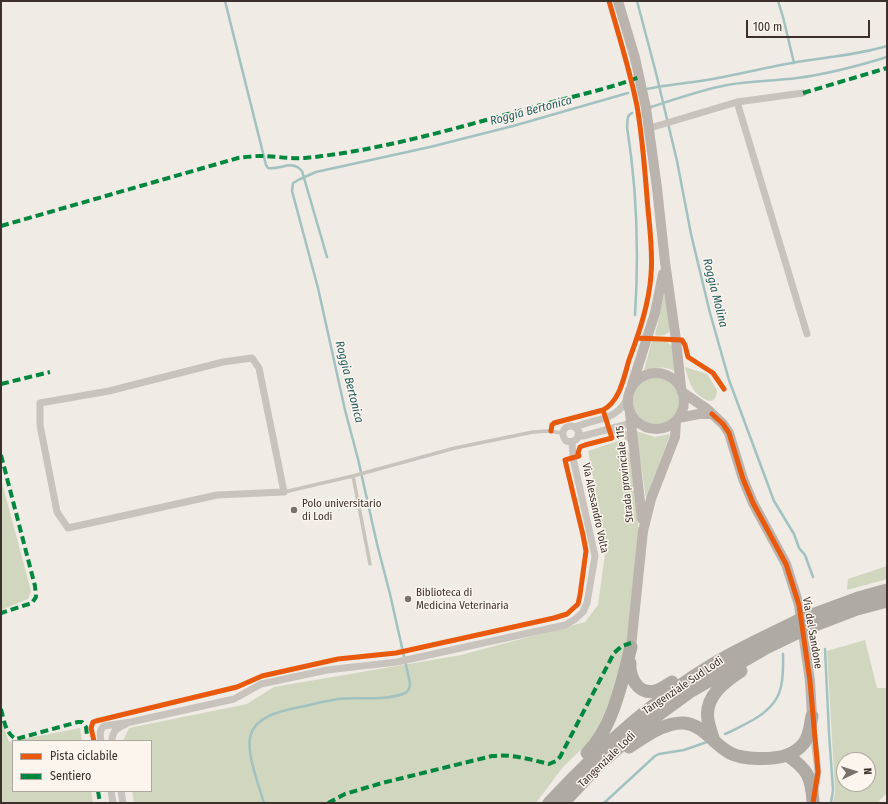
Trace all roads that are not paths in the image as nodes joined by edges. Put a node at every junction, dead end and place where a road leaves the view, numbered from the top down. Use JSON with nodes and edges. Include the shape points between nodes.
{"nodes":[{"id":1,"x":618,"y":1,"type":"edge"},
{"id":2,"x":804,"y":93,"type":"dead end"},
{"id":3,"x":737,"y":102,"type":"junction"},
{"id":4,"x":650,"y":128,"type":"junction"},
{"id":5,"x":665,"y":262,"type":"junction"},
{"id":6,"x":807,"y":334,"type":"dead end"},
{"id":7,"x":682,"y":390,"type":"junction"},
{"id":8,"x":630,"y":391,"type":"junction"},
{"id":9,"x":712,"y":414,"type":"junction"},
{"id":10,"x":677,"y":420,"type":"junction"},
{"id":11,"x":634,"y":421,"type":"junction"},
{"id":12,"x":575,"y":427,"type":"junction"},
{"id":13,"x":610,"y":429,"type":"junction"},
{"id":14,"x":563,"y":433,"type":"junction"},
{"id":15,"x":578,"y":436,"type":"junction"},
{"id":16,"x":572,"y":442,"type":"junction"},
{"id":17,"x":634,"y":443,"type":"junction"},
{"id":18,"x":354,"y":476,"type":"junction"},
{"id":19,"x":284,"y":492,"type":"junction"},
{"id":20,"x":643,"y":531,"type":"junction"},
{"id":21,"x":370,"y":564,"type":"dead end"},
{"id":22,"x":887,"y":590,"type":"edge"},
{"id":23,"x":887,"y":601,"type":"edge"},
{"id":24,"x":804,"y":624,"type":"junction"},
{"id":25,"x":631,"y":647,"type":"junction"},
{"id":26,"x":764,"y":649,"type":"junction"},
{"id":27,"x":701,"y":671,"type":"junction"},
{"id":28,"x":812,"y":716,"type":"junction"},
{"id":29,"x":131,"y":722,"type":"junction"},
{"id":30,"x":101,"y":740,"type":"edge"},
{"id":31,"x":112,"y":740,"type":"edge"},
{"id":32,"x":714,"y":741,"type":"junction"},
{"id":33,"x":788,"y":755,"type":"junction"},
{"id":34,"x":598,"y":766,"type":"junction"},
{"id":35,"x":111,"y":792,"type":"edge"},
{"id":36,"x":120,"y":792,"type":"edge"},
{"id":37,"x":813,"y":802,"type":"edge"},
{"id":38,"x":113,"y":803,"type":"edge"},
{"id":39,"x":123,"y":803,"type":"edge"},
{"id":40,"x":549,"y":803,"type":"edge"},
{"id":41,"x":563,"y":803,"type":"edge"}],
"edges":[{"from":1,"to":4,"type":"main road","via":[[642,88]]},
{"from":2,"to":3,"type":"street"},
{"from":3,"to":4,"type":"street"},
{"from":3,"to":6,"type":"street"},
{"from":4,"to":5,"type":"main road"},
{"from":5,"to":7,"type":"main road"},
{"from":5,"to":8,"type":"main road","via":[[655,313]]},
{"from":7,"to":8,"type":"main road","via":[[670,377],[656,373],[638,379]]},
{"from":7,"to":9,"type":"main road","name":"Via del Sandone"},
{"from":7,"to":10,"type":"main road","via":[[684,405]]},
{"from":8,"to":11,"type":"main road","via":[[628,405]]},
{"from":8,"to":12,"type":"street","via":[[623,407],[613,415]]},
{"from":9,"to":10,"type":"main road","via":[[699,414]]},
{"from":9,"to":28,"type":"main road","name":"Via del Sandone","via":[[729,433],[743,479],[786,564],[799,605],[810,681]]},
{"from":10,"to":11,"type":"main road","via":[[660,429],[651,429]]},
{"from":10,"to":20,"type":"main road","name":"Strada provinciale 115","via":[[675,437],[651,499]]},
{"from":11,"to":13,"type":"street"},
{"from":11,"to":17,"type":"main road","name":"Strada provinciale 115"},
{"from":12,"to":14,"type":"street","via":[[566,427]]},
{"from":12,"to":15,"type":"street"},
{"from":13,"to":15,"type":"street"},
{"from":13,"to":17,"type":"street","via":[[626,434]]},
{"from":14,"to":16,"type":"street","via":[[566,441]]},
{"from":14,"to":18,"type":"lane","via":[[533,432],[442,451]]},
{"from":15,"to":16,"type":"street"},
{"from":16,"to":29,"type":"street","name":"Via Alessandro Volta","via":[[573,458],[595,556],[587,603],[583,612],[574,620],[565,625],[397,662],[327,670],[261,684],[234,699]]},
{"from":17,"to":20,"type":"main road","name":"Strada provinciale 115"},
{"from":18,"to":19,"type":"lane"},
{"from":18,"to":21,"type":"lane"},
{"from":19,"to":19,"type":"street","via":[[217,495],[68,528],[57,512],[40,425],[40,403],[109,391],[223,362],[252,358],[259,368]]},
{"from":20,"to":25,"type":"main road","name":"Strada provinciale 115"},
{"from":22,"to":24,"type":"highway","name":"Tangenziale Sud Lodi","via":[[858,598]]},
{"from":23,"to":24,"type":"highway","name":"Tangenziale Lodi"},
{"from":24,"to":26,"type":"highway","name":"Tangenziale Lodi"},
{"from":24,"to":27,"type":"highway","name":"Tangenziale Sud Lodi","via":[[760,640]]},
{"from":25,"to":27,"type":"highway","via":[[632,679],[645,691],[654,692],[682,676]]},
{"from":25,"to":40,"type":"highway","via":[[617,697],[604,728],[590,751],[562,779]]},
{"from":26,"to":32,"type":"highway","via":[[760,658],[727,680],[716,691],[708,712]]},
{"from":26,"to":34,"type":"highway","name":"Tangenziale Lodi","via":[[690,691],[643,726]]},
{"from":27,"to":40,"type":"highway","name":"Tangenziale Sud Lodi","via":[[616,736]]},
{"from":28,"to":33,"type":"highway","via":[[805,742]]},
{"from":28,"to":37,"type":"street","name":"Via del Sandone","via":[[818,772]]},
{"from":29,"to":30,"type":"street","via":[[104,726],[101,728]]},
{"from":29,"to":31,"type":"street","via":[[115,730]]},
{"from":32,"to":33,"type":"highway","via":[[738,757],[754,759]]},
{"from":32,"to":34,"type":"highway","via":[[694,725],[683,723],[662,727]]},
{"from":33,"to":37,"type":"highway","via":[[808,774],[812,783]]},
{"from":34,"to":41,"type":"highway","name":"Tangenziale Lodi"},
{"from":35,"to":38,"type":"street"},
{"from":36,"to":39,"type":"street"}]}
